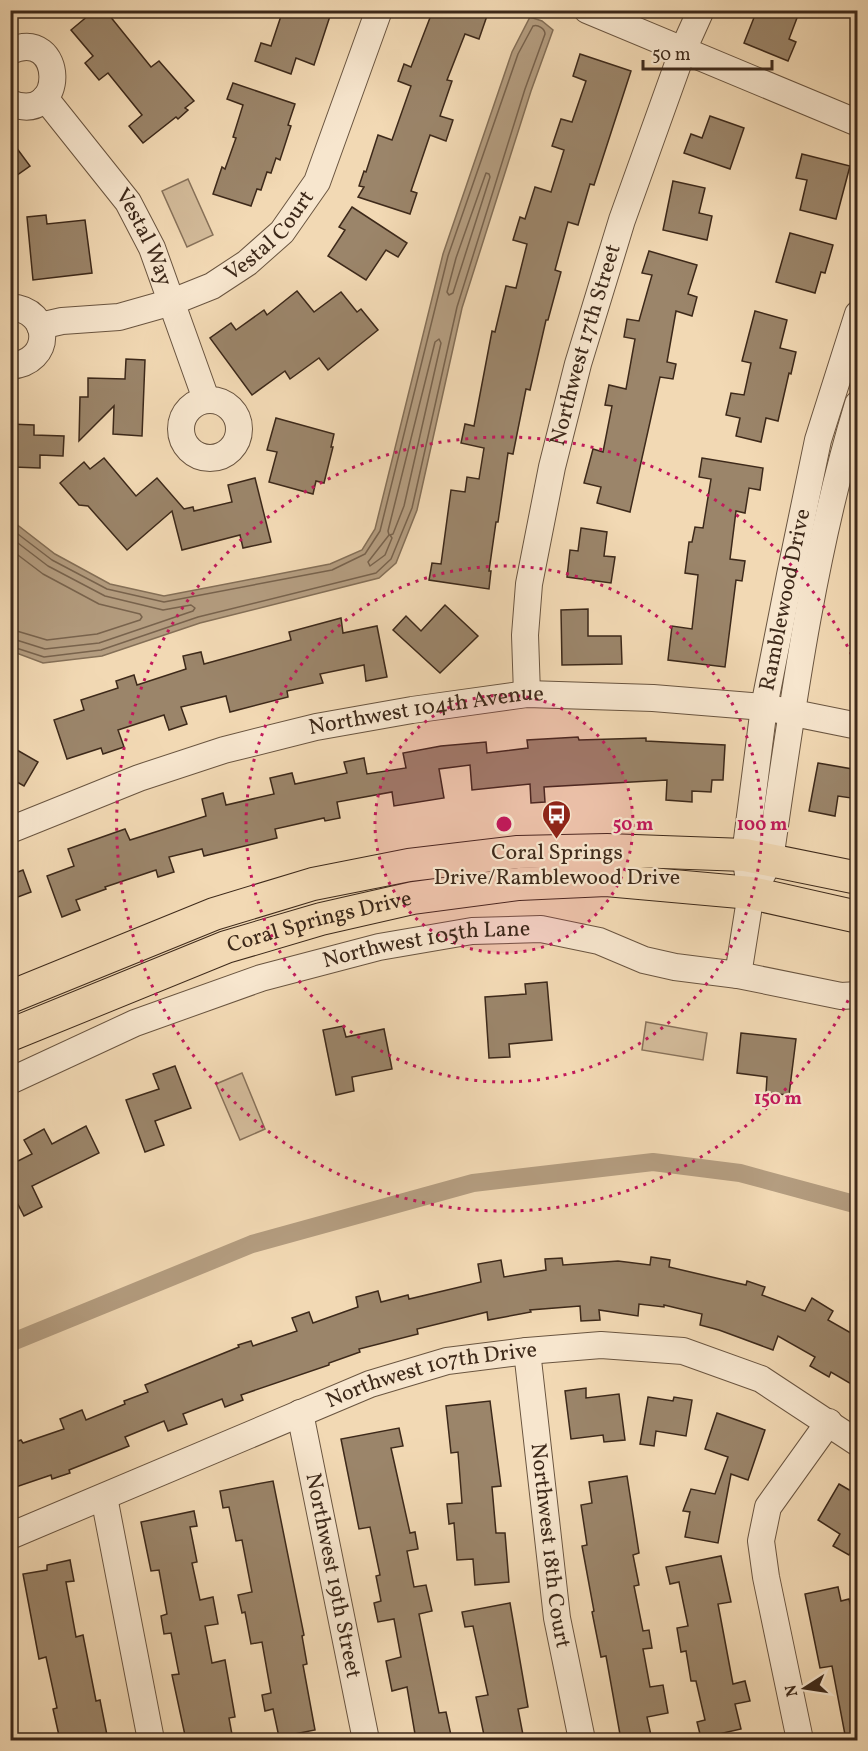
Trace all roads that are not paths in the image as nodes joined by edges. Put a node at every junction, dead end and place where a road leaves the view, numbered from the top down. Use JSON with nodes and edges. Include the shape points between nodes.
{"nodes":[{"id":1,"x":379,"y":10,"type":"edge"},
{"id":2,"x":587,"y":10,"type":"edge"},
{"id":3,"x":701,"y":10,"type":"edge"},
{"id":4,"x":683,"y":50,"type":"junction"},
{"id":5,"x":10,"y":51,"type":"edge"},
{"id":6,"x":45,"y":98,"type":"junction"},
{"id":7,"x":10,"y":103,"type":"edge"},
{"id":8,"x":858,"y":123,"type":"edge"},
{"id":9,"x":172,"y":302,"type":"junction"},
{"id":10,"x":10,"y":307,"type":"edge"},
{"id":11,"x":858,"y":314,"type":"edge"},
{"id":12,"x":40,"y":326,"type":"junction"},
{"id":13,"x":10,"y":366,"type":"edge"},
{"id":14,"x":206,"y":399,"type":"dead end"},
{"id":15,"x":858,"y":404,"type":"edge"},
{"id":16,"x":527,"y":694,"type":"junction"},
{"id":17,"x":764,"y":707,"type":"junction"},
{"id":18,"x":792,"y":713,"type":"junction"},
{"id":19,"x":858,"y":726,"type":"edge"},
{"id":20,"x":10,"y":830,"type":"edge"},
{"id":21,"x":758,"y":858,"type":"junction"},
{"id":22,"x":858,"y":878,"type":"edge"},
{"id":23,"x":751,"y":893,"type":"junction"},
{"id":24,"x":858,"y":917,"type":"edge"},
{"id":25,"x":738,"y":975,"type":"junction"},
{"id":26,"x":858,"y":994,"type":"edge"},
{"id":27,"x":10,"y":997,"type":"edge"},
{"id":28,"x":10,"y":1035,"type":"edge"},
{"id":29,"x":10,"y":1081,"type":"edge"},
{"id":30,"x":527,"y":1351,"type":"junction"},
{"id":31,"x":300,"y":1413,"type":"junction"},
{"id":32,"x":829,"y":1422,"type":"junction"},
{"id":33,"x":858,"y":1443,"type":"edge"},
{"id":34,"x":104,"y":1497,"type":"junction"},
{"id":35,"x":10,"y":1536,"type":"edge"},
{"id":36,"x":151,"y":1740,"type":"edge"},
{"id":37,"x":366,"y":1740,"type":"edge"},
{"id":38,"x":582,"y":1740,"type":"edge"},
{"id":39,"x":800,"y":1740,"type":"edge"}],
"edges":[{"from":1,"to":9,"type":"street","name":"Vestal Court","via":[[317,182],[282,232],[247,263],[212,286]]},
{"from":2,"to":4,"type":"street"},
{"from":3,"to":4,"type":"street","name":"Northwest 17th Street"},
{"from":4,"to":8,"type":"street"},
{"from":4,"to":16,"type":"street","name":"Northwest 17th Street","via":[[622,220],[578,364],[552,467],[529,584],[525,635]]},
{"from":5,"to":6,"type":"street","via":[[36,49],[50,62],[54,81]]},
{"from":6,"to":7,"type":"street","via":[[28,106]]},
{"from":6,"to":9,"type":"street","name":"Vestal Way","via":[[128,202],[152,248]]},
{"from":9,"to":12,"type":"street","name":"Vestal Court","via":[[119,317]]},
{"from":9,"to":14,"type":"street","name":"Vestal Way"},
{"from":10,"to":12,"type":"street","via":[[29,311]]},
{"from":11,"to":17,"type":"street","name":"Ramblewood Drive","via":[[818,440]]},
{"from":12,"to":13,"type":"street","via":[[43,336],[36,355],[29,362]]},
{"from":15,"to":18,"type":"street","name":"Ramblewood Drive","via":[[816,579]]},
{"from":16,"to":17,"type":"street","name":"Northwest 104th Avenue"},
{"from":16,"to":20,"type":"street","name":"Northwest 104th Avenue","via":[[412,710],[224,750],[139,778]]},
{"from":17,"to":18,"type":"street","name":"Northwest 104th Avenue"},
{"from":17,"to":21,"type":"street","name":"Ramblewood Drive"},
{"from":18,"to":19,"type":"street","name":"Northwest 104th Avenue"},
{"from":18,"to":21,"type":"street","name":"Ramblewood Drive"},
{"from":21,"to":22,"type":"main road","name":"Coral Springs Drive"},
{"from":21,"to":23,"type":"street","name":"Ramblewood Drive"},
{"from":21,"to":27,"type":"main road","name":"Coral Springs Drive","via":[[607,850],[518,852],[409,865],[314,884],[214,914]]},
{"from":23,"to":24,"type":"main road","name":"Coral Springs Drive"},
{"from":23,"to":25,"type":"street","name":"Ramblewood Drive"},
{"from":23,"to":28,"type":"main road","name":"Coral Springs Drive","via":[[606,880],[519,885],[413,898],[226,947]]},
{"from":25,"to":26,"type":"street","name":"Northwest 105th Lane","via":[[841,996]]},
{"from":25,"to":29,"type":"street","name":"Northwest 105th Lane","via":[[644,960],[599,941],[541,929],[472,931],[379,947],[261,978],[135,1023]]},
{"from":30,"to":31,"type":"street","name":"Northwest 107th Drive","via":[[447,1361],[370,1384]]},
{"from":30,"to":32,"type":"street","name":"Northwest 107th Drive","via":[[602,1345],[683,1352],[761,1379]]},
{"from":30,"to":38,"type":"street","name":"Northwest 18th Court","via":[[557,1618]]},
{"from":31,"to":34,"type":"street","name":"Northwest 107th Drive"},
{"from":31,"to":37,"type":"street","name":"Northwest 19th Street"},
{"from":32,"to":33,"type":"street","name":"Northwest 107th Drive"},
{"from":32,"to":39,"type":"street","via":[[768,1507],[761,1541]]},
{"from":34,"to":35,"type":"street","name":"Northwest 107th Drive"},
{"from":34,"to":36,"type":"street"}]}
